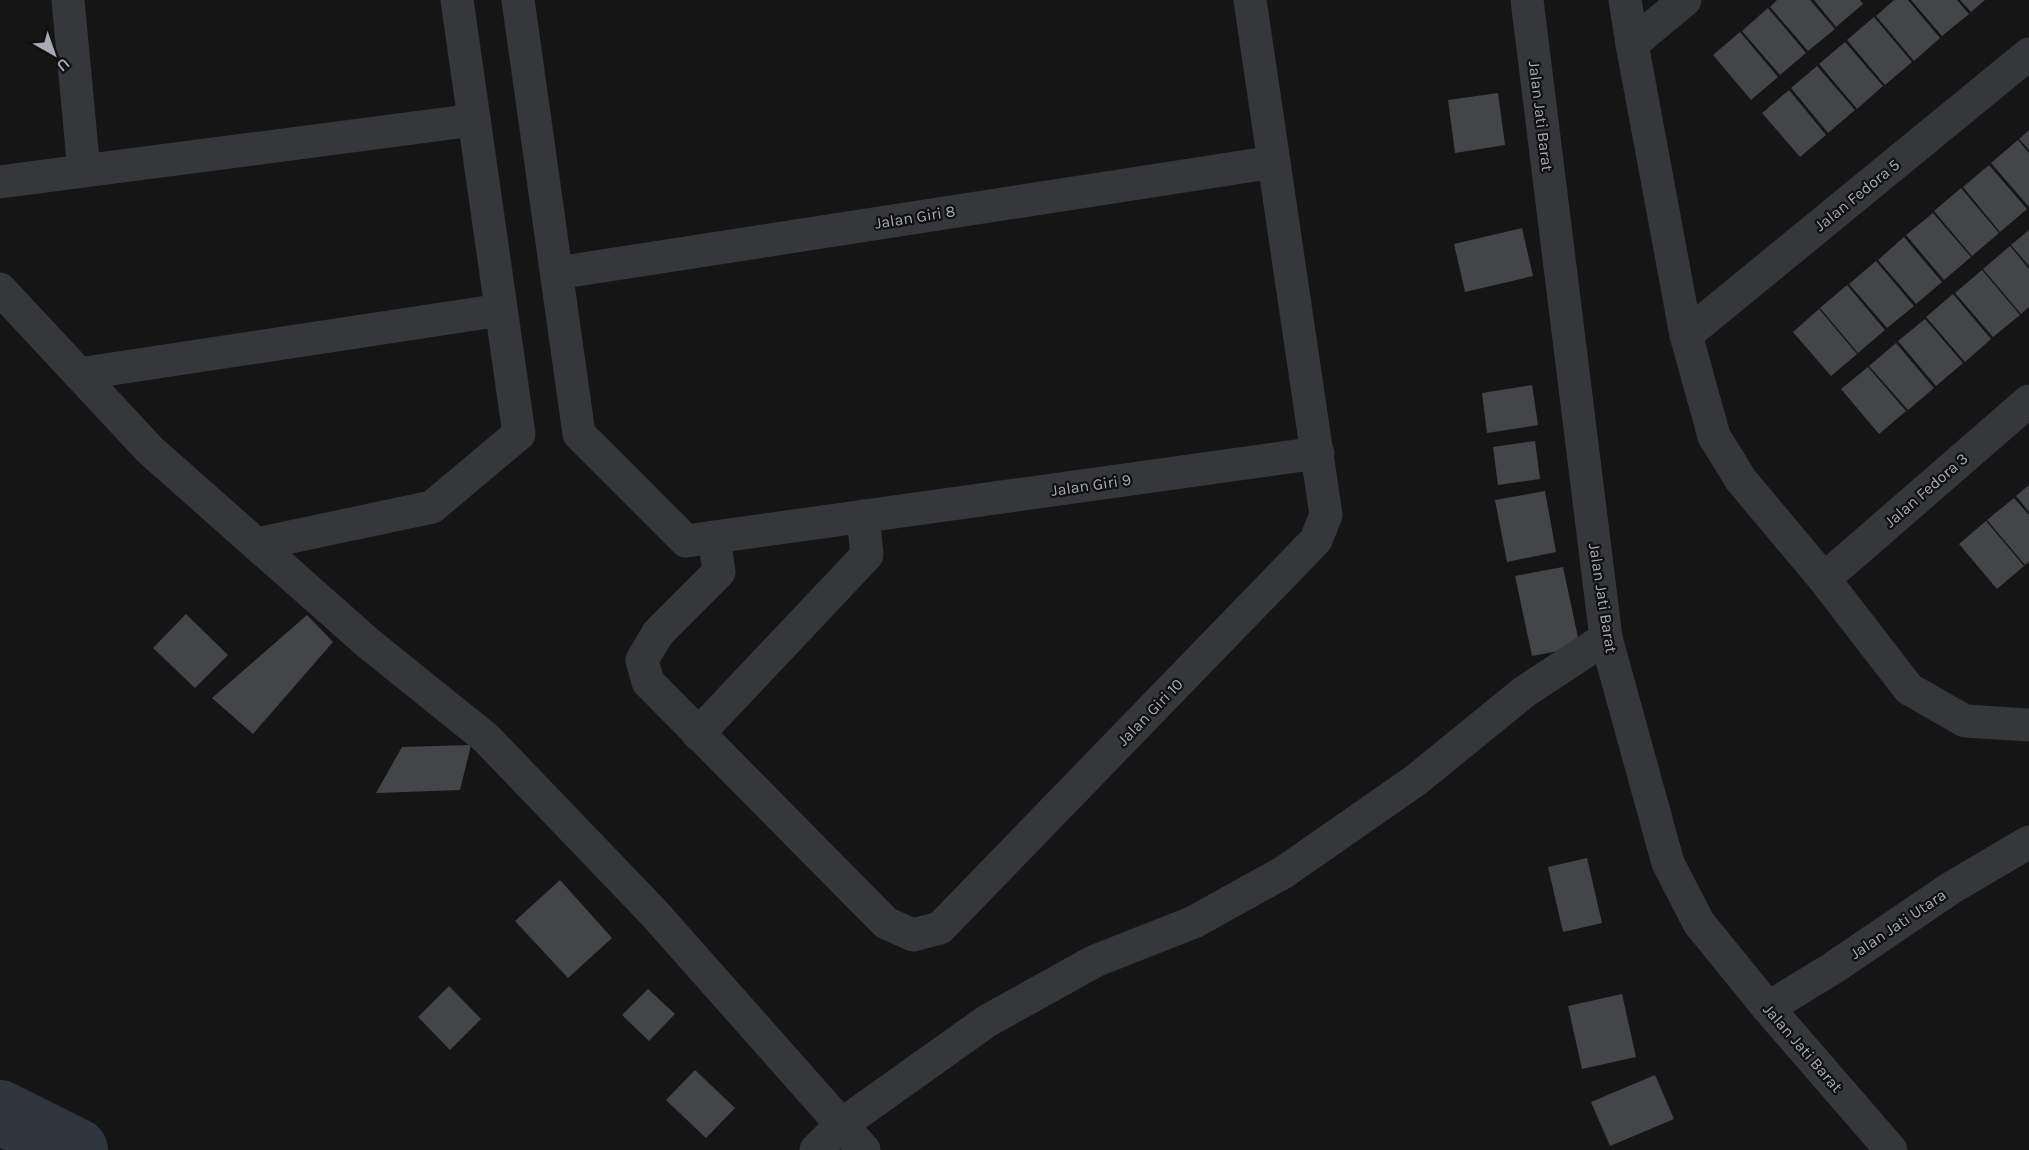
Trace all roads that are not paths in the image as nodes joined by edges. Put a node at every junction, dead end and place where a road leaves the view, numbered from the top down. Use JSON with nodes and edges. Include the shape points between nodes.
{"nodes":[{"id":1,"x":68,"y":0,"type":"edge"},
{"id":2,"x":457,"y":0,"type":"edge"},
{"id":3,"x":518,"y":0,"type":"edge"},
{"id":4,"x":1250,"y":0,"type":"edge"},
{"id":5,"x":1527,"y":0,"type":"edge"},
{"id":6,"x":1625,"y":0,"type":"edge"},
{"id":7,"x":1685,"y":0,"type":"edge"},
{"id":8,"x":1632,"y":44,"type":"junction"},
{"id":9,"x":2029,"y":54,"type":"edge"},
{"id":10,"x":474,"y":120,"type":"junction"},
{"id":11,"x":1274,"y":162,"type":"junction"},
{"id":12,"x":84,"y":171,"type":"junction"},
{"id":13,"x":0,"y":182,"type":"edge"},
{"id":14,"x":557,"y":273,"type":"junction"},
{"id":15,"x":0,"y":289,"type":"edge"},
{"id":16,"x":501,"y":310,"type":"junction"},
{"id":17,"x":1686,"y":335,"type":"junction"},
{"id":18,"x":79,"y":374,"type":"junction"},
{"id":19,"x":2029,"y":401,"type":"edge"},
{"id":20,"x":1318,"y":453,"type":"junction"},
{"id":21,"x":863,"y":516,"type":"junction"},
{"id":22,"x":700,"y":539,"type":"junction"},
{"id":23,"x":256,"y":544,"type":"junction"},
{"id":24,"x":1824,"y":579,"type":"junction"},
{"id":25,"x":1606,"y":638,"type":"junction"},
{"id":26,"x":2029,"y":725,"type":"edge"},
{"id":27,"x":699,"y":734,"type":"junction"},
{"id":28,"x":2029,"y":842,"type":"edge"},
{"id":29,"x":1768,"y":1008,"type":"junction"},
{"id":30,"x":841,"y":1125,"type":"junction"},
{"id":31,"x":816,"y":1150,"type":"edge"},
{"id":32,"x":864,"y":1150,"type":"edge"},
{"id":33,"x":1891,"y":1150,"type":"edge"}],
"edges":[{"from":1,"to":12,"type":"street"},
{"from":2,"to":10,"type":"street"},
{"from":3,"to":14,"type":"street"},
{"from":4,"to":11,"type":"street","name":"Jalan Giri 10"},
{"from":5,"to":25,"type":"street","name":"Jalan Jati Barat"},
{"from":6,"to":8,"type":"street"},
{"from":7,"to":8,"type":"street"},
{"from":8,"to":17,"type":"street"},
{"from":9,"to":17,"type":"street","name":"Jalan Fedora 5"},
{"from":10,"to":12,"type":"street"},
{"from":10,"to":16,"type":"street"},
{"from":11,"to":14,"type":"street","name":"Jalan Giri 8"},
{"from":11,"to":20,"type":"street","name":"Jalan Giri 10"},
{"from":12,"to":13,"type":"street"},
{"from":14,"to":22,"type":"street","via":[[579,434]]},
{"from":15,"to":18,"type":"street"},
{"from":16,"to":18,"type":"street"},
{"from":16,"to":23,"type":"street","via":[[519,434],[432,507]]},
{"from":17,"to":24,"type":"street","via":[[1714,436],[1741,480]]},
{"from":18,"to":23,"type":"street","via":[[150,450]]},
{"from":19,"to":24,"type":"street","name":"Jalan Fedora 3"},
{"from":20,"to":21,"type":"street","name":"Jalan Giri 9"},
{"from":20,"to":27,"type":"street","name":"Jalan Giri 10","via":[[1326,515],[1316,540],[940,928],[913,934],[886,923]]},
{"from":21,"to":22,"type":"street","name":"Jalan Giri 9"},
{"from":21,"to":27,"type":"street","via":[[867,555]]},
{"from":22,"to":27,"type":"street","via":[[719,572],[658,633],[642,660],[648,682]]},
{"from":23,"to":30,"type":"street","via":[[368,643],[486,738],[654,913]]},
{"from":24,"to":26,"type":"street","via":[[1909,689],[1965,721]]},
{"from":25,"to":29,"type":"street","name":"Jalan Jati Barat","via":[[1668,863],[1699,923]]},
{"from":25,"to":30,"type":"street","via":[[1524,692],[1416,780],[1274,878],[1194,922],[1095,962],[987,1021]]},
{"from":28,"to":29,"type":"street","name":"Jalan Jati Utara","via":[[1951,888]]},
{"from":29,"to":33,"type":"street","name":"Jalan Jati Barat"},
{"from":30,"to":31,"type":"street"},
{"from":30,"to":32,"type":"street"}]}
